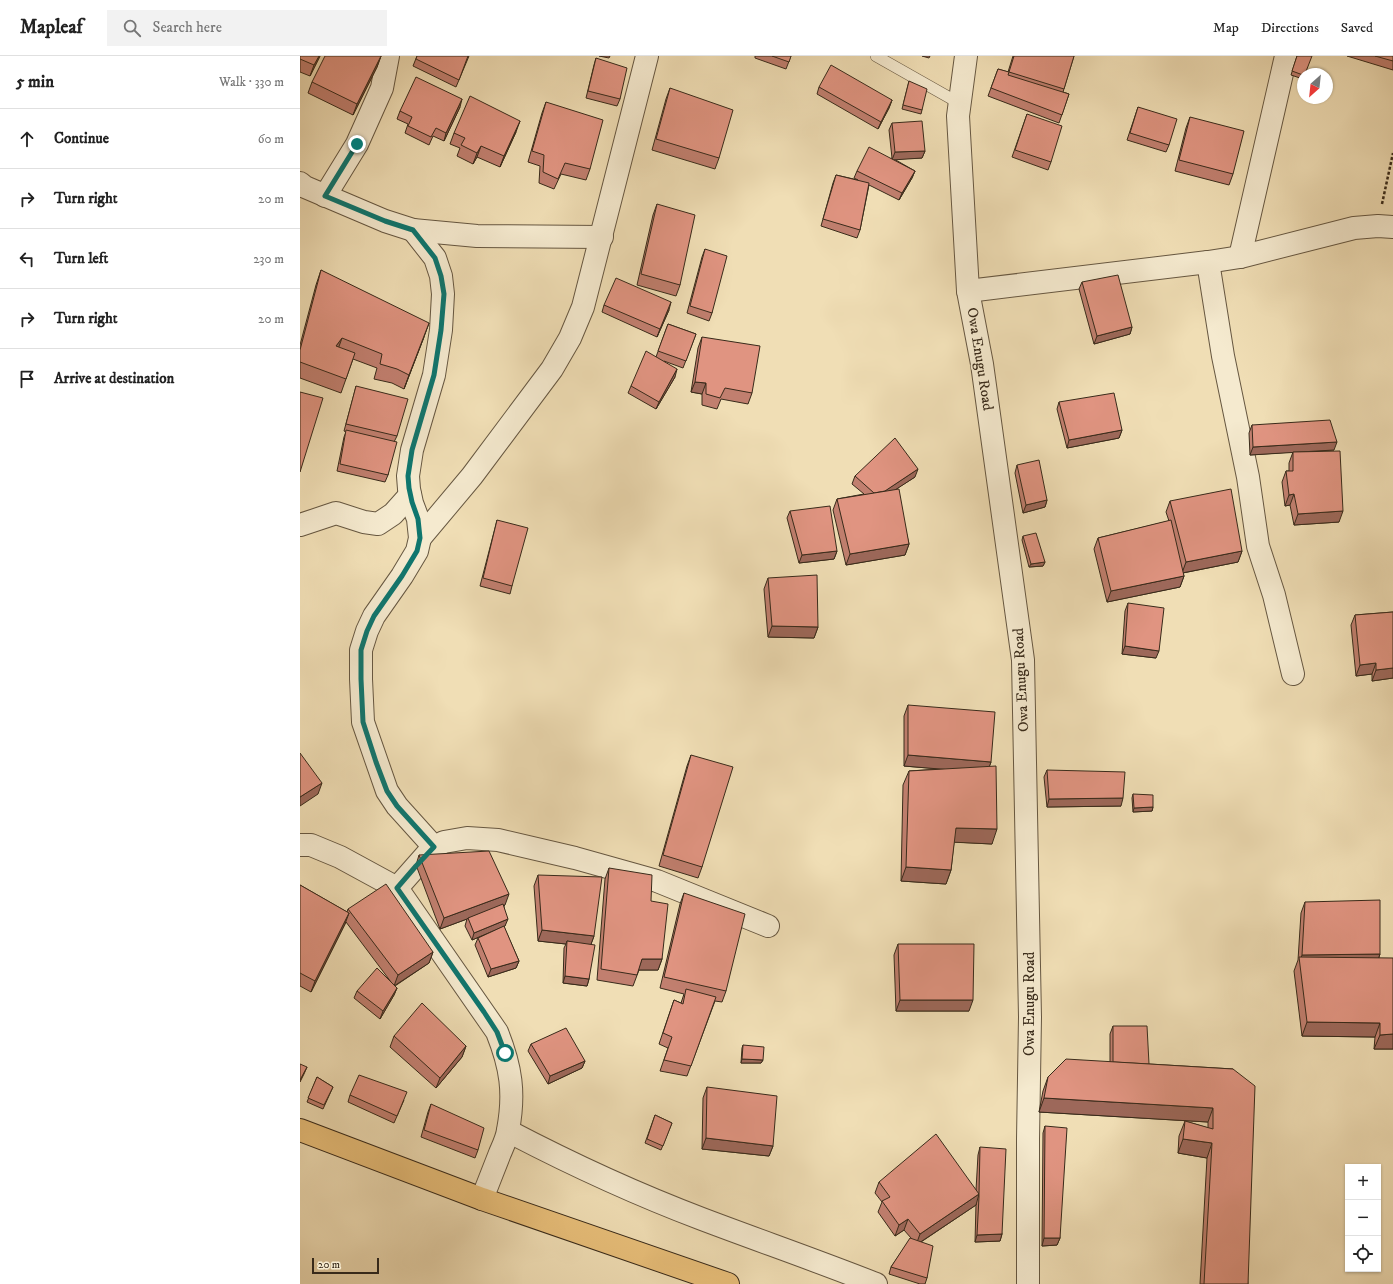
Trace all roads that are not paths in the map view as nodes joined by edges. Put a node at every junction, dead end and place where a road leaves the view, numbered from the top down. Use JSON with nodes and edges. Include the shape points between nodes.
{"nodes":[{"id":1,"x":388,"y":56,"type":"edge"},
{"id":2,"x":647,"y":56,"type":"edge"},
{"id":3,"x":876,"y":56,"type":"edge"},
{"id":4,"x":966,"y":56,"type":"edge"},
{"id":5,"x":1286,"y":56,"type":"edge"},
{"id":6,"x":960,"y":103,"type":"junction"},
{"id":7,"x":300,"y":183,"type":"edge"},
{"id":8,"x":325,"y":196,"type":"junction"},
{"id":9,"x":1385,"y":226,"type":"edge"},
{"id":10,"x":413,"y":230,"type":"junction"},
{"id":11,"x":602,"y":237,"type":"junction"},
{"id":12,"x":1240,"y":257,"type":"junction"},
{"id":13,"x":1208,"y":262,"type":"junction"},
{"id":14,"x":968,"y":291,"type":"junction"},
{"id":15,"x":410,"y":495,"type":"junction"},
{"id":16,"x":300,"y":525,"type":"edge"},
{"id":17,"x":420,"y":538,"type":"junction"},
{"id":18,"x":1293,"y":674,"type":"dead end"},
{"id":19,"x":300,"y":845,"type":"edge"},
{"id":20,"x":434,"y":847,"type":"junction"},
{"id":21,"x":397,"y":888,"type":"junction"},
{"id":22,"x":768,"y":926,"type":"dead end"},
{"id":23,"x":300,"y":1130,"type":"edge"},
{"id":24,"x":508,"y":1131,"type":"junction"},
{"id":25,"x":482,"y":1199,"type":"junction"},
{"id":26,"x":728,"y":1284,"type":"edge"},
{"id":27,"x":876,"y":1284,"type":"edge"},
{"id":28,"x":1028,"y":1284,"type":"edge"}],
"edges":[{"from":1,"to":8,"type":"street","via":[[382,88],[357,144]]},
{"from":2,"to":11,"type":"street"},
{"from":3,"to":6,"type":"lane"},
{"from":4,"to":6,"type":"street","name":"Owa Enugu Road"},
{"from":5,"to":12,"type":"street"},
{"from":6,"to":14,"type":"street","name":"Owa Enugu Road","via":[[960,172]]},
{"from":7,"to":8,"type":"street"},
{"from":8,"to":10,"type":"street"},
{"from":9,"to":12,"type":"street","via":[[1354,228]]},
{"from":10,"to":11,"type":"street","via":[[477,236]]},
{"from":10,"to":15,"type":"street","via":[[435,258],[444,294],[434,375],[412,450],[408,476]]},
{"from":11,"to":17,"type":"street","via":[[583,307],[570,338],[552,369],[472,476]]},
{"from":12,"to":13,"type":"street"},
{"from":13,"to":14,"type":"street"},
{"from":13,"to":18,"type":"street","via":[[1223,356],[1248,477],[1258,546],[1274,595]]},
{"from":14,"to":28,"type":"street","name":"Owa Enugu Road","via":[[982,364],[1023,660],[1030,1017]]},
{"from":15,"to":16,"type":"street","via":[[393,514],[378,524],[336,513]]},
{"from":15,"to":17,"type":"street","via":[[418,519]]},
{"from":17,"to":20,"type":"street","via":[[417,551],[374,616],[367,631],[361,650],[361,679],[363,722],[387,791]]},
{"from":19,"to":21,"type":"street","via":[[311,845],[340,857]]},
{"from":20,"to":21,"type":"street"},
{"from":20,"to":22,"type":"street","via":[[444,842],[467,838],[498,840],[525,846],[657,881]]},
{"from":21,"to":24,"type":"street","via":[[497,1032],[511,1075]]},
{"from":23,"to":25,"type":"highway"},
{"from":24,"to":25,"type":"street"},
{"from":24,"to":27,"type":"street","via":[[617,1184]]},
{"from":25,"to":26,"type":"highway"}]}
